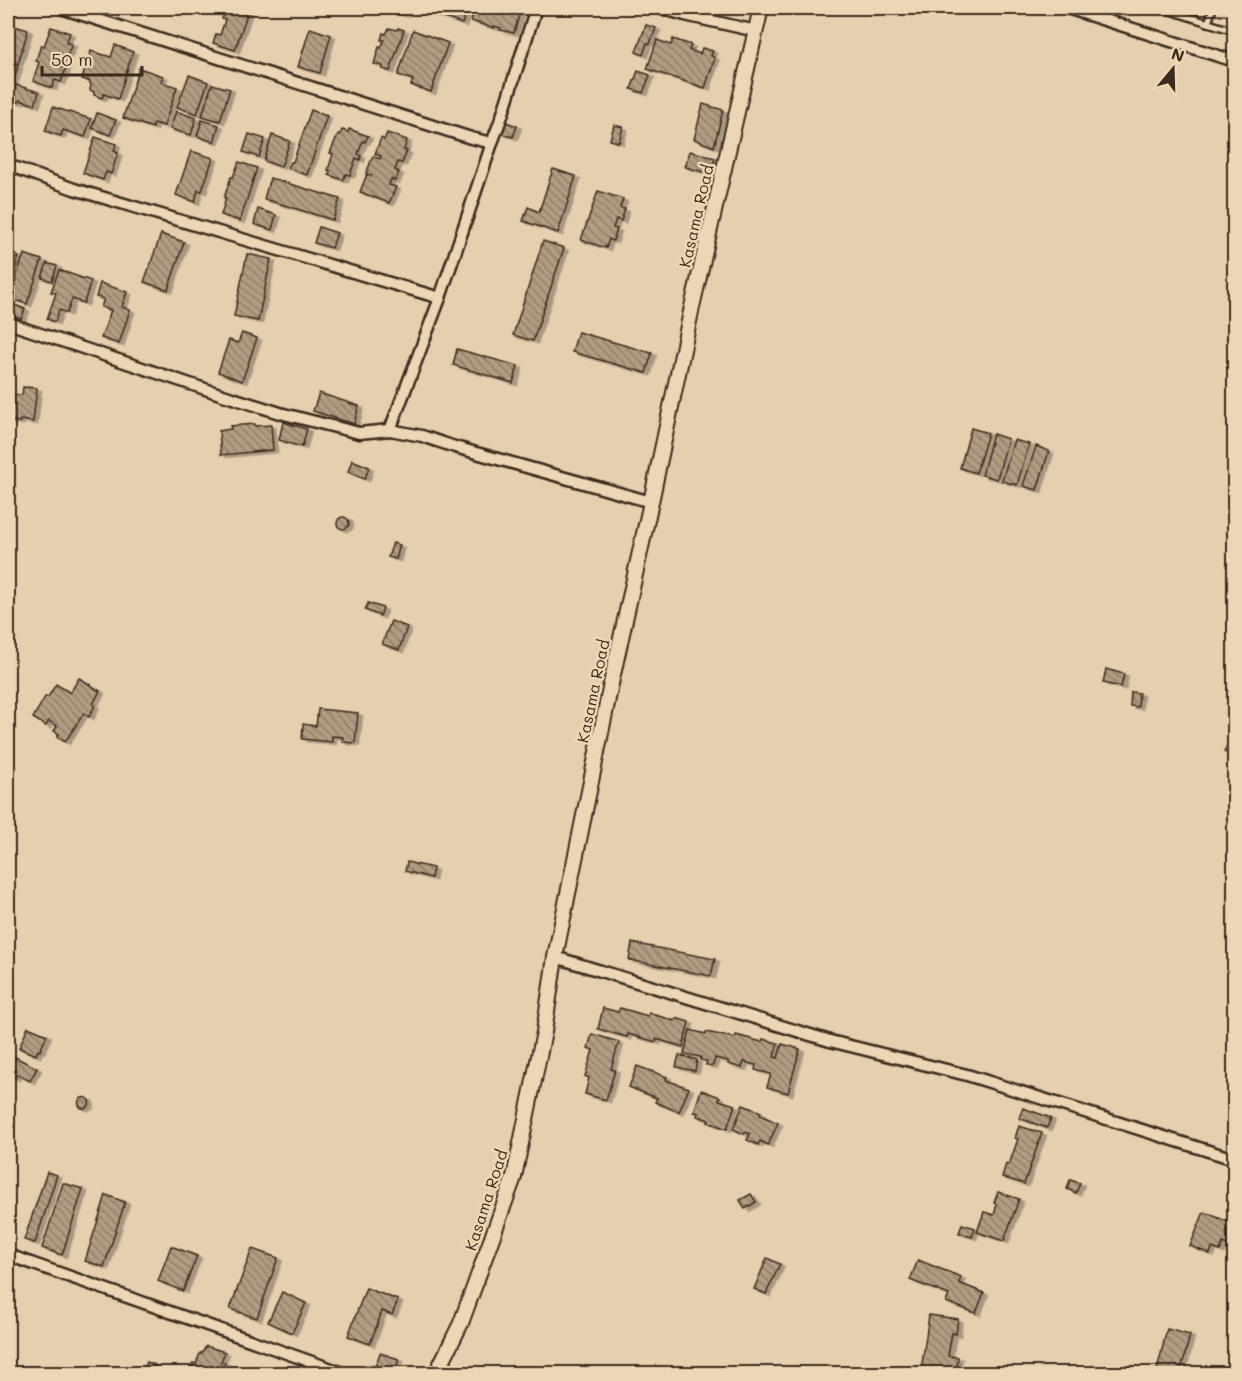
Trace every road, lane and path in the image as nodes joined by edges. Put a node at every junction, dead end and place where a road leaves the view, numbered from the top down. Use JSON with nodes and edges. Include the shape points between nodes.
{"nodes":[{"id":1,"x":61,"y":8,"type":"edge"},
{"id":2,"x":536,"y":8,"type":"edge"},
{"id":3,"x":660,"y":8,"type":"edge"},
{"id":4,"x":761,"y":8,"type":"edge"},
{"id":5,"x":1067,"y":8,"type":"edge"},
{"id":6,"x":1161,"y":8,"type":"edge"},
{"id":7,"x":1213,"y":8,"type":"edge"},
{"id":8,"x":1208,"y":23,"type":"junction"},
{"id":9,"x":1234,"y":31,"type":"edge"},
{"id":10,"x":756,"y":32,"type":"junction"},
{"id":11,"x":1234,"y":61,"type":"edge"},
{"id":12,"x":492,"y":143,"type":"junction"},
{"id":13,"x":8,"y":165,"type":"edge"},
{"id":14,"x":440,"y":298,"type":"junction"},
{"id":15,"x":8,"y":323,"type":"edge"},
{"id":16,"x":390,"y":430,"type":"junction"},
{"id":17,"x":651,"y":502,"type":"junction"},
{"id":18,"x":555,"y":957,"type":"junction"},
{"id":19,"x":1234,"y":1160,"type":"edge"},
{"id":20,"x":8,"y":1255,"type":"edge"},
{"id":21,"x":1234,"y":1358,"type":"edge"},
{"id":22,"x":346,"y":1374,"type":"edge"},
{"id":23,"x":436,"y":1374,"type":"edge"},
{"id":24,"x":1227,"y":1374,"type":"edge"}],
"edges":[{"from":1,"to":12,"type":"street"},
{"from":2,"to":12,"type":"street"},
{"from":3,"to":10,"type":"street"},
{"from":4,"to":10,"type":"street","name":"Kasama Road"},
{"from":5,"to":11,"type":"street"},
{"from":6,"to":8,"type":"lane"},
{"from":7,"to":8,"type":"lane"},
{"from":8,"to":9,"type":"lane"},
{"from":10,"to":17,"type":"street","name":"Kasama Road"},
{"from":12,"to":14,"type":"street"},
{"from":13,"to":14,"type":"street","via":[[74,189]]},
{"from":14,"to":16,"type":"street"},
{"from":15,"to":16,"type":"street","via":[[280,413],[359,433]]},
{"from":16,"to":17,"type":"street"},
{"from":17,"to":18,"type":"street","name":"Kasama Road"},
{"from":18,"to":19,"type":"street","via":[[830,1041],[967,1075]]},
{"from":18,"to":23,"type":"street","name":"Kasama Road","via":[[514,1178],[461,1323]]},
{"from":20,"to":22,"type":"street"},
{"from":21,"to":24,"type":"lane"}]}
